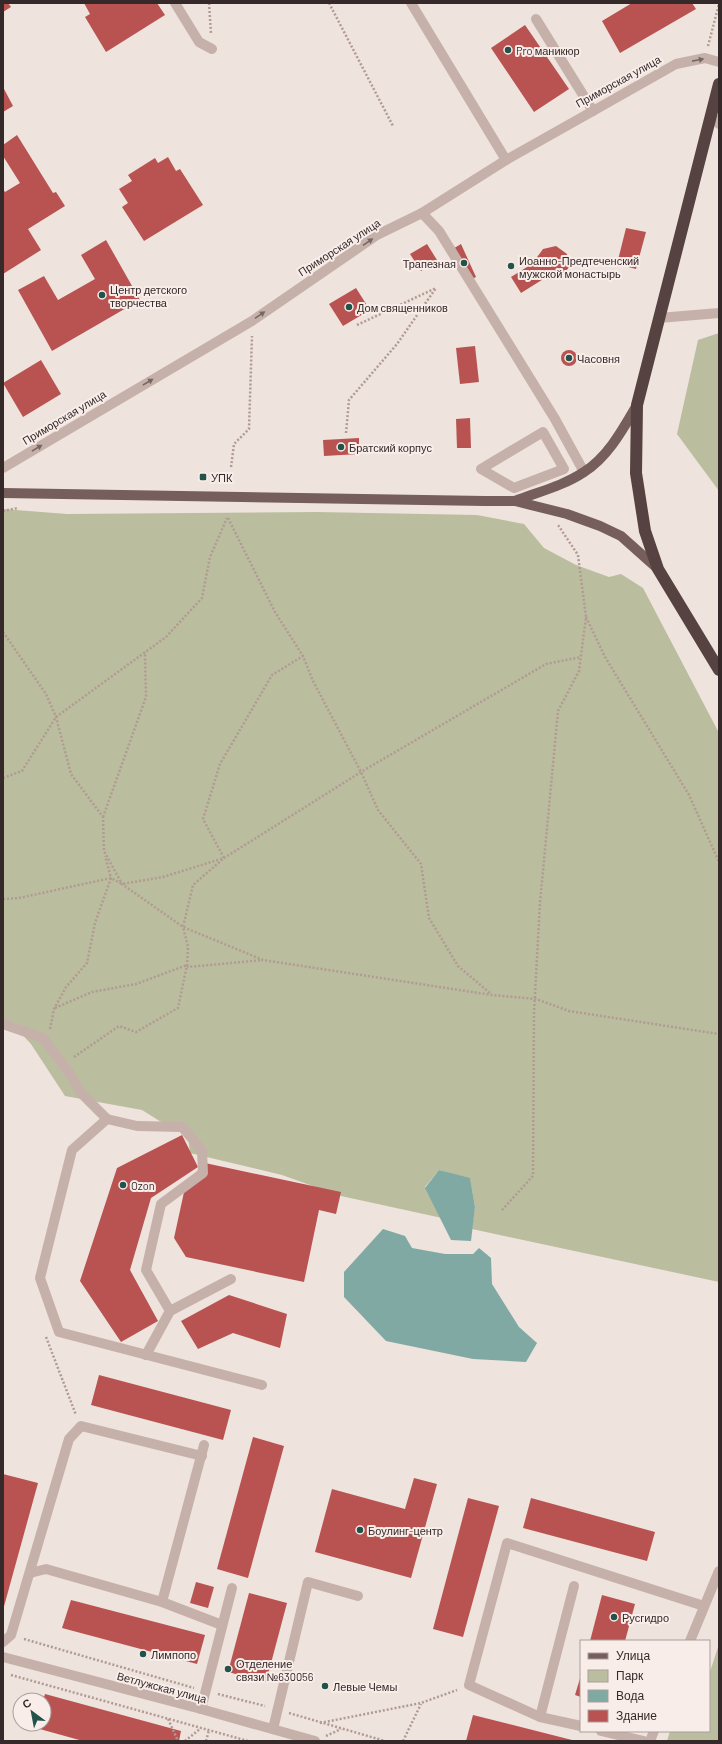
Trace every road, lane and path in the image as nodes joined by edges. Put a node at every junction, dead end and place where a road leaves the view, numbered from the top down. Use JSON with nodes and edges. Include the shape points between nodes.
{"nodes":[{"id":1,"x":175,"y":3,"type":"edge"},
{"id":2,"x":208,"y":3,"type":"edge"},
{"id":3,"x":329,"y":3,"type":"edge"},
{"id":4,"x":411,"y":3,"type":"edge"},
{"id":5,"x":719,"y":4,"type":"edge"},
{"id":6,"x":536,"y":19,"type":"dead end"},
{"id":7,"x":212,"y":49,"type":"joint"},
{"id":8,"x":705,"y":58,"type":"junction"},
{"id":9,"x":719,"y":62,"type":"edge"},
{"id":10,"x":719,"y":84,"type":"edge"},
{"id":11,"x":593,"y":110,"type":"junction"},
{"id":12,"x":711,"y":115,"type":"junction"},
{"id":13,"x":719,"y":124,"type":"edge"},
{"id":14,"x":393,"y":126,"type":"dead end"},
{"id":15,"x":506,"y":160,"type":"junction"},
{"id":16,"x":422,"y":213,"type":"junction"},
{"id":17,"x":719,"y":313,"type":"edge"},
{"id":18,"x":659,"y":318,"type":"junction"},
{"id":19,"x":252,"y":321,"type":"junction"},
{"id":20,"x":357,"y":325,"type":"dead end"},
{"id":21,"x":637,"y":405,"type":"junction"},
{"id":22,"x":346,"y":433,"type":"dead end"},
{"id":23,"x":231,"y":467,"type":"dead end"},
{"id":24,"x":3,"y":468,"type":"edge"},
{"id":25,"x":558,"y":471,"type":"junction"},
{"id":26,"x":584,"y":472,"type":"junction"},
{"id":27,"x":560,"y":484,"type":"junction"},
{"id":28,"x":3,"y":493,"type":"edge"},
{"id":29,"x":28,"y":493,"type":"junction"},
{"id":30,"x":515,"y":500,"type":"junction"},
{"id":31,"x":547,"y":508,"type":"junction"},
{"id":32,"x":3,"y":511,"type":"edge"},
{"id":33,"x":658,"y":569,"type":"junction"},
{"id":34,"x":586,"y":617,"type":"junction"},
{"id":35,"x":3,"y":632,"type":"edge"},
{"id":36,"x":145,"y":651,"type":"junction"},
{"id":37,"x":303,"y":656,"type":"junction"},
{"id":38,"x":581,"y":657,"type":"junction"},
{"id":39,"x":719,"y":670,"type":"edge"},
{"id":40,"x":56,"y":717,"type":"junction"},
{"id":41,"x":361,"y":772,"type":"junction"},
{"id":42,"x":3,"y":778,"type":"edge"},
{"id":43,"x":103,"y":817,"type":"junction"},
{"id":44,"x":104,"y":851,"type":"junction"},
{"id":45,"x":224,"y":858,"type":"junction"},
{"id":46,"x":719,"y":862,"type":"edge"},
{"id":47,"x":111,"y":878,"type":"junction"},
{"id":48,"x":122,"y":884,"type":"junction"},
{"id":49,"x":3,"y":898,"type":"edge"},
{"id":50,"x":183,"y":926,"type":"junction"},
{"id":51,"x":263,"y":960,"type":"junction"},
{"id":52,"x":187,"y":965,"type":"junction"},
{"id":53,"x":492,"y":995,"type":"junction"},
{"id":54,"x":536,"y":999,"type":"junction"},
{"id":55,"x":54,"y":1009,"type":"junction"},
{"id":56,"x":3,"y":1024,"type":"edge"},
{"id":57,"x":50,"y":1029,"type":"dead end"},
{"id":58,"x":719,"y":1034,"type":"edge"},
{"id":59,"x":72,"y":1058,"type":"dead end"},
{"id":60,"x":107,"y":1119,"type":"junction"},
{"id":61,"x":502,"y":1210,"type":"dead end"},
{"id":62,"x":231,"y":1279,"type":"dead end"},
{"id":63,"x":170,"y":1311,"type":"junction"},
{"id":64,"x":43,"y":1331,"type":"dead end"},
{"id":65,"x":146,"y":1355,"type":"junction"},
{"id":66,"x":262,"y":1386,"type":"dead end"},
{"id":67,"x":81,"y":1426,"type":"junction"},
{"id":68,"x":204,"y":1445,"type":"dead end"},
{"id":69,"x":202,"y":1456,"type":"junction"},
{"id":70,"x":719,"y":1571,"type":"edge"},
{"id":71,"x":30,"y":1573,"type":"junction"},
{"id":72,"x":574,"y":1586,"type":"dead end"},
{"id":73,"x":232,"y":1588,"type":"dead end"},
{"id":74,"x":358,"y":1596,"type":"dead end"},
{"id":75,"x":162,"y":1602,"type":"junction"},
{"id":76,"x":704,"y":1606,"type":"junction"},
{"id":77,"x":222,"y":1625,"type":"junction"},
{"id":78,"x":690,"y":1640,"type":"edge"},
{"id":79,"x":3,"y":1642,"type":"edge"},
{"id":80,"x":3,"y":1657,"type":"edge"},
{"id":81,"x":10,"y":1674,"type":"dead end"},
{"id":82,"x":469,"y":1685,"type":"junction"},
{"id":83,"x":421,"y":1704,"type":"junction"},
{"id":84,"x":201,"y":1709,"type":"junction"},
{"id":85,"x":540,"y":1717,"type":"junction"},
{"id":86,"x":168,"y":1718,"type":"junction"},
{"id":87,"x":320,"y":1723,"type":"dead end"},
{"id":88,"x":580,"y":1726,"type":"edge"},
{"id":89,"x":201,"y":1728,"type":"junction"},
{"id":90,"x":209,"y":1730,"type":"junction"},
{"id":91,"x":273,"y":1730,"type":"junction"},
{"id":92,"x":605,"y":1732,"type":"edge"},
{"id":93,"x":288,"y":1738,"type":"edge"},
{"id":94,"x":178,"y":1741,"type":"edge"},
{"id":95,"x":185,"y":1741,"type":"edge"},
{"id":96,"x":206,"y":1741,"type":"edge"},
{"id":97,"x":248,"y":1741,"type":"edge"},
{"id":98,"x":315,"y":1741,"type":"edge"},
{"id":99,"x":403,"y":1741,"type":"edge"},
{"id":100,"x":644,"y":1741,"type":"edge"}],
"edges":[{"from":1,"to":7,"type":"street","via":[[199,42]]},
{"from":2,"to":7,"type":"path"},
{"from":3,"to":14,"type":"path"},
{"from":4,"to":15,"type":"street"},
{"from":5,"to":8,"type":"path"},
{"from":6,"to":11,"type":"street"},
{"from":8,"to":9,"type":"street","name":"Приморская улица"},
{"from":11,"to":8,"type":"street","name":"Приморская улица","one_way":true,"via":[[676,64]]},
{"from":10,"to":12,"type":"highway"},
{"from":11,"to":15,"type":"street","name":"Приморская улица"},
{"from":12,"to":13,"type":"street"},
{"from":12,"to":18,"type":"highway"},
{"from":15,"to":16,"type":"street","name":"Приморская улица"},
{"from":19,"to":16,"type":"street","name":"Приморская улица","one_way":true,"via":[[377,235]]},
{"from":16,"to":26,"type":"street","via":[[439,231],[555,419]]},
{"from":17,"to":18,"type":"street"},
{"from":18,"to":21,"type":"highway"},
{"from":19,"to":23,"type":"path","via":[[249,428],[234,444]]},
{"from":24,"to":19,"type":"street","name":"Приморская улица","one_way":true},
{"from":20,"to":22,"type":"path","via":[[436,288],[397,344],[349,400]]},
{"from":21,"to":26,"type":"main road","via":[[618,438]]},
{"from":21,"to":33,"type":"highway","via":[[636,473],[645,531]]},
{"from":25,"to":25,"type":"street","via":[[514,488],[481,469],[543,432],[564,468]]},
{"from":25,"to":27,"type":"street"},
{"from":26,"to":27,"type":"main road"},
{"from":27,"to":30,"type":"main road"},
{"from":28,"to":29,"type":"main road"},
{"from":29,"to":30,"type":"main road","via":[[485,502]]},
{"from":29,"to":32,"type":"path","via":[[24,506]]},
{"from":30,"to":31,"type":"main road"},
{"from":31,"to":33,"type":"main road","via":[[620,536]]},
{"from":31,"to":34,"type":"path","via":[[578,555]]},
{"from":33,"to":39,"type":"highway"},
{"from":34,"to":38,"type":"path"},
{"from":34,"to":46,"type":"path","via":[[605,657],[689,795]]},
{"from":35,"to":40,"type":"path","via":[[46,694]]},
{"from":36,"to":37,"type":"path","via":[[166,637],[202,598],[210,556],[228,518],[275,612]]},
{"from":36,"to":40,"type":"path"},
{"from":36,"to":43,"type":"path","via":[[146,697]]},
{"from":37,"to":41,"type":"path"},
{"from":37,"to":45,"type":"path","via":[[272,675],[220,764],[203,819]]},
{"from":38,"to":41,"type":"path","via":[[546,664]]},
{"from":38,"to":54,"type":"path","via":[[579,671],[558,711],[540,903]]},
{"from":40,"to":42,"type":"path","via":[[22,771]]},
{"from":40,"to":43,"type":"path","via":[[71,774]]},
{"from":41,"to":45,"type":"path"},
{"from":41,"to":53,"type":"path","via":[[378,810],[421,864],[429,918],[458,966]]},
{"from":43,"to":44,"type":"path"},
{"from":44,"to":47,"type":"path"},
{"from":44,"to":48,"type":"path"},
{"from":45,"to":48,"type":"path","via":[[163,876]]},
{"from":45,"to":50,"type":"path","via":[[193,885]]},
{"from":47,"to":48,"type":"path"},
{"from":47,"to":49,"type":"path","via":[[19,898]]},
{"from":47,"to":55,"type":"path","via":[[95,923],[87,963],[66,986]]},
{"from":48,"to":50,"type":"path"},
{"from":50,"to":51,"type":"path"},
{"from":50,"to":52,"type":"path","via":[[188,947]]},
{"from":51,"to":52,"type":"path","via":[[188,967]]},
{"from":51,"to":53,"type":"path"},
{"from":52,"to":55,"type":"path","via":[[136,984],[92,992]]},
{"from":52,"to":59,"type":"path","via":[[178,1008],[136,1032],[119,1026]]},
{"from":53,"to":54,"type":"path"},
{"from":54,"to":58,"type":"path","via":[[569,1011]]},
{"from":54,"to":61,"type":"path","via":[[533,1176]]},
{"from":55,"to":57,"type":"path"},
{"from":56,"to":60,"type":"street","via":[[43,1038],[81,1093]]},
{"from":60,"to":63,"type":"street","via":[[138,1126],[182,1127],[202,1150],[203,1173],[161,1204],[146,1270]]},
{"from":60,"to":65,"type":"street","via":[[72,1150],[40,1278],[59,1332]]},
{"from":62,"to":63,"type":"street"},
{"from":63,"to":65,"type":"street"},
{"from":64,"to":67,"type":"path"},
{"from":65,"to":66,"type":"street"},
{"from":67,"to":69,"type":"street"},
{"from":67,"to":71,"type":"street","via":[[69,1439]]},
{"from":68,"to":69,"type":"street"},
{"from":69,"to":75,"type":"street"},
{"from":70,"to":76,"type":"street"},
{"from":71,"to":75,"type":"street","via":[[46,1569]]},
{"from":71,"to":79,"type":"street","via":[[11,1635]]},
{"from":72,"to":85,"type":"street"},
{"from":73,"to":77,"type":"street"},
{"from":74,"to":91,"type":"street","via":[[308,1582]]},
{"from":75,"to":77,"type":"street"},
{"from":76,"to":78,"type":"street"},
{"from":76,"to":82,"type":"street","via":[[507,1543]]},
{"from":77,"to":84,"type":"street"},
{"from":80,"to":84,"type":"street","name":"Ветлужская улица"},
{"from":81,"to":86,"type":"path"},
{"from":82,"to":83,"type":"path"},
{"from":82,"to":85,"type":"street"},
{"from":83,"to":87,"type":"path"},
{"from":83,"to":99,"type":"path"},
{"from":84,"to":91,"type":"street","name":"Ветлужская улица"},
{"from":85,"to":88,"type":"street"},
{"from":86,"to":89,"type":"path"},
{"from":86,"to":94,"type":"path"},
{"from":89,"to":90,"type":"path"},
{"from":89,"to":95,"type":"path"},
{"from":90,"to":96,"type":"path"},
{"from":90,"to":97,"type":"path"},
{"from":91,"to":93,"type":"street","name":"Ветлужская улица"},
{"from":92,"to":100,"type":"street"},
{"from":93,"to":98,"type":"street","name":"Ветлужская улица"}]}
